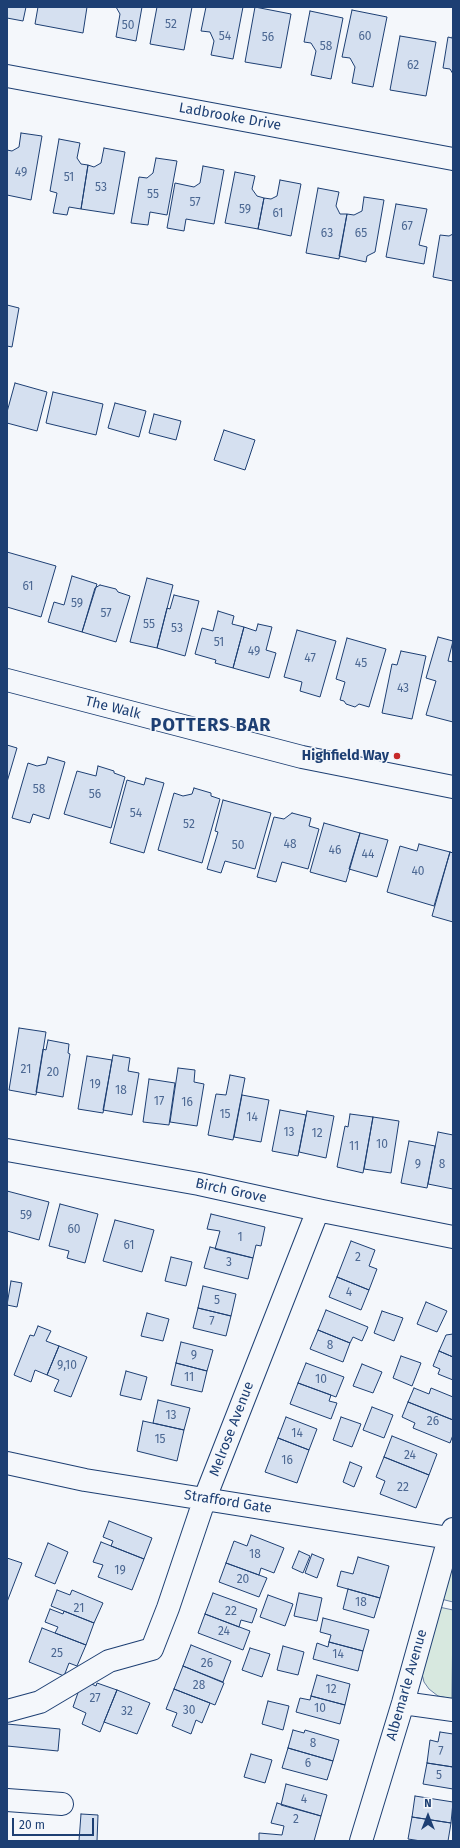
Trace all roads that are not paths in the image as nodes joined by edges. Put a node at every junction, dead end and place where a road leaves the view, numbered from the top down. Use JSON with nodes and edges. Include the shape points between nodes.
{"nodes":[{"id":1,"x":7,"y":76,"type":"edge"},
{"id":2,"x":453,"y":159,"type":"edge"},
{"id":3,"x":7,"y":680,"type":"edge"},
{"id":4,"x":453,"y":787,"type":"edge"},
{"id":5,"x":7,"y":1150,"type":"edge"},
{"id":6,"x":318,"y":1210,"type":"junction"},
{"id":7,"x":453,"y":1237,"type":"edge"},
{"id":8,"x":7,"y":1463,"type":"edge"},
{"id":9,"x":205,"y":1498,"type":"junction"},
{"id":10,"x":451,"y":1533,"type":"edge"},
{"id":11,"x":403,"y":1703,"type":"junction"},
{"id":12,"x":453,"y":1710,"type":"edge"},
{"id":13,"x":7,"y":1711,"type":"edge"},
{"id":14,"x":7,"y":1800,"type":"edge"},
{"id":15,"x":62,"y":1804,"type":"dead end"},
{"id":16,"x":361,"y":1841,"type":"edge"}],
"edges":[{"from":1,"to":2,"type":"street","name":"Ladbrooke Drive"},
{"from":3,"to":4,"type":"street","name":"The Walk","via":[[302,757]]},
{"from":5,"to":6,"type":"street","name":"Birch Grove","via":[[199,1184]]},
{"from":6,"to":7,"type":"street","name":"Birch Grove"},
{"from":6,"to":9,"type":"street","name":"Melrose Avenue"},
{"from":8,"to":9,"type":"street","name":"Strafford Gate","via":[[84,1480]]},
{"from":9,"to":10,"type":"street","name":"Strafford Gate"},
{"from":9,"to":13,"type":"street","name":"Melrose Avenue","via":[[152,1649],[108,1661],[40,1702]]},
{"from":10,"to":11,"type":"street","name":"Albemarle Avenue"},
{"from":11,"to":12,"type":"street"},
{"from":11,"to":16,"type":"street","name":"Albemarle Avenue"},
{"from":14,"to":15,"type":"street"}]}
